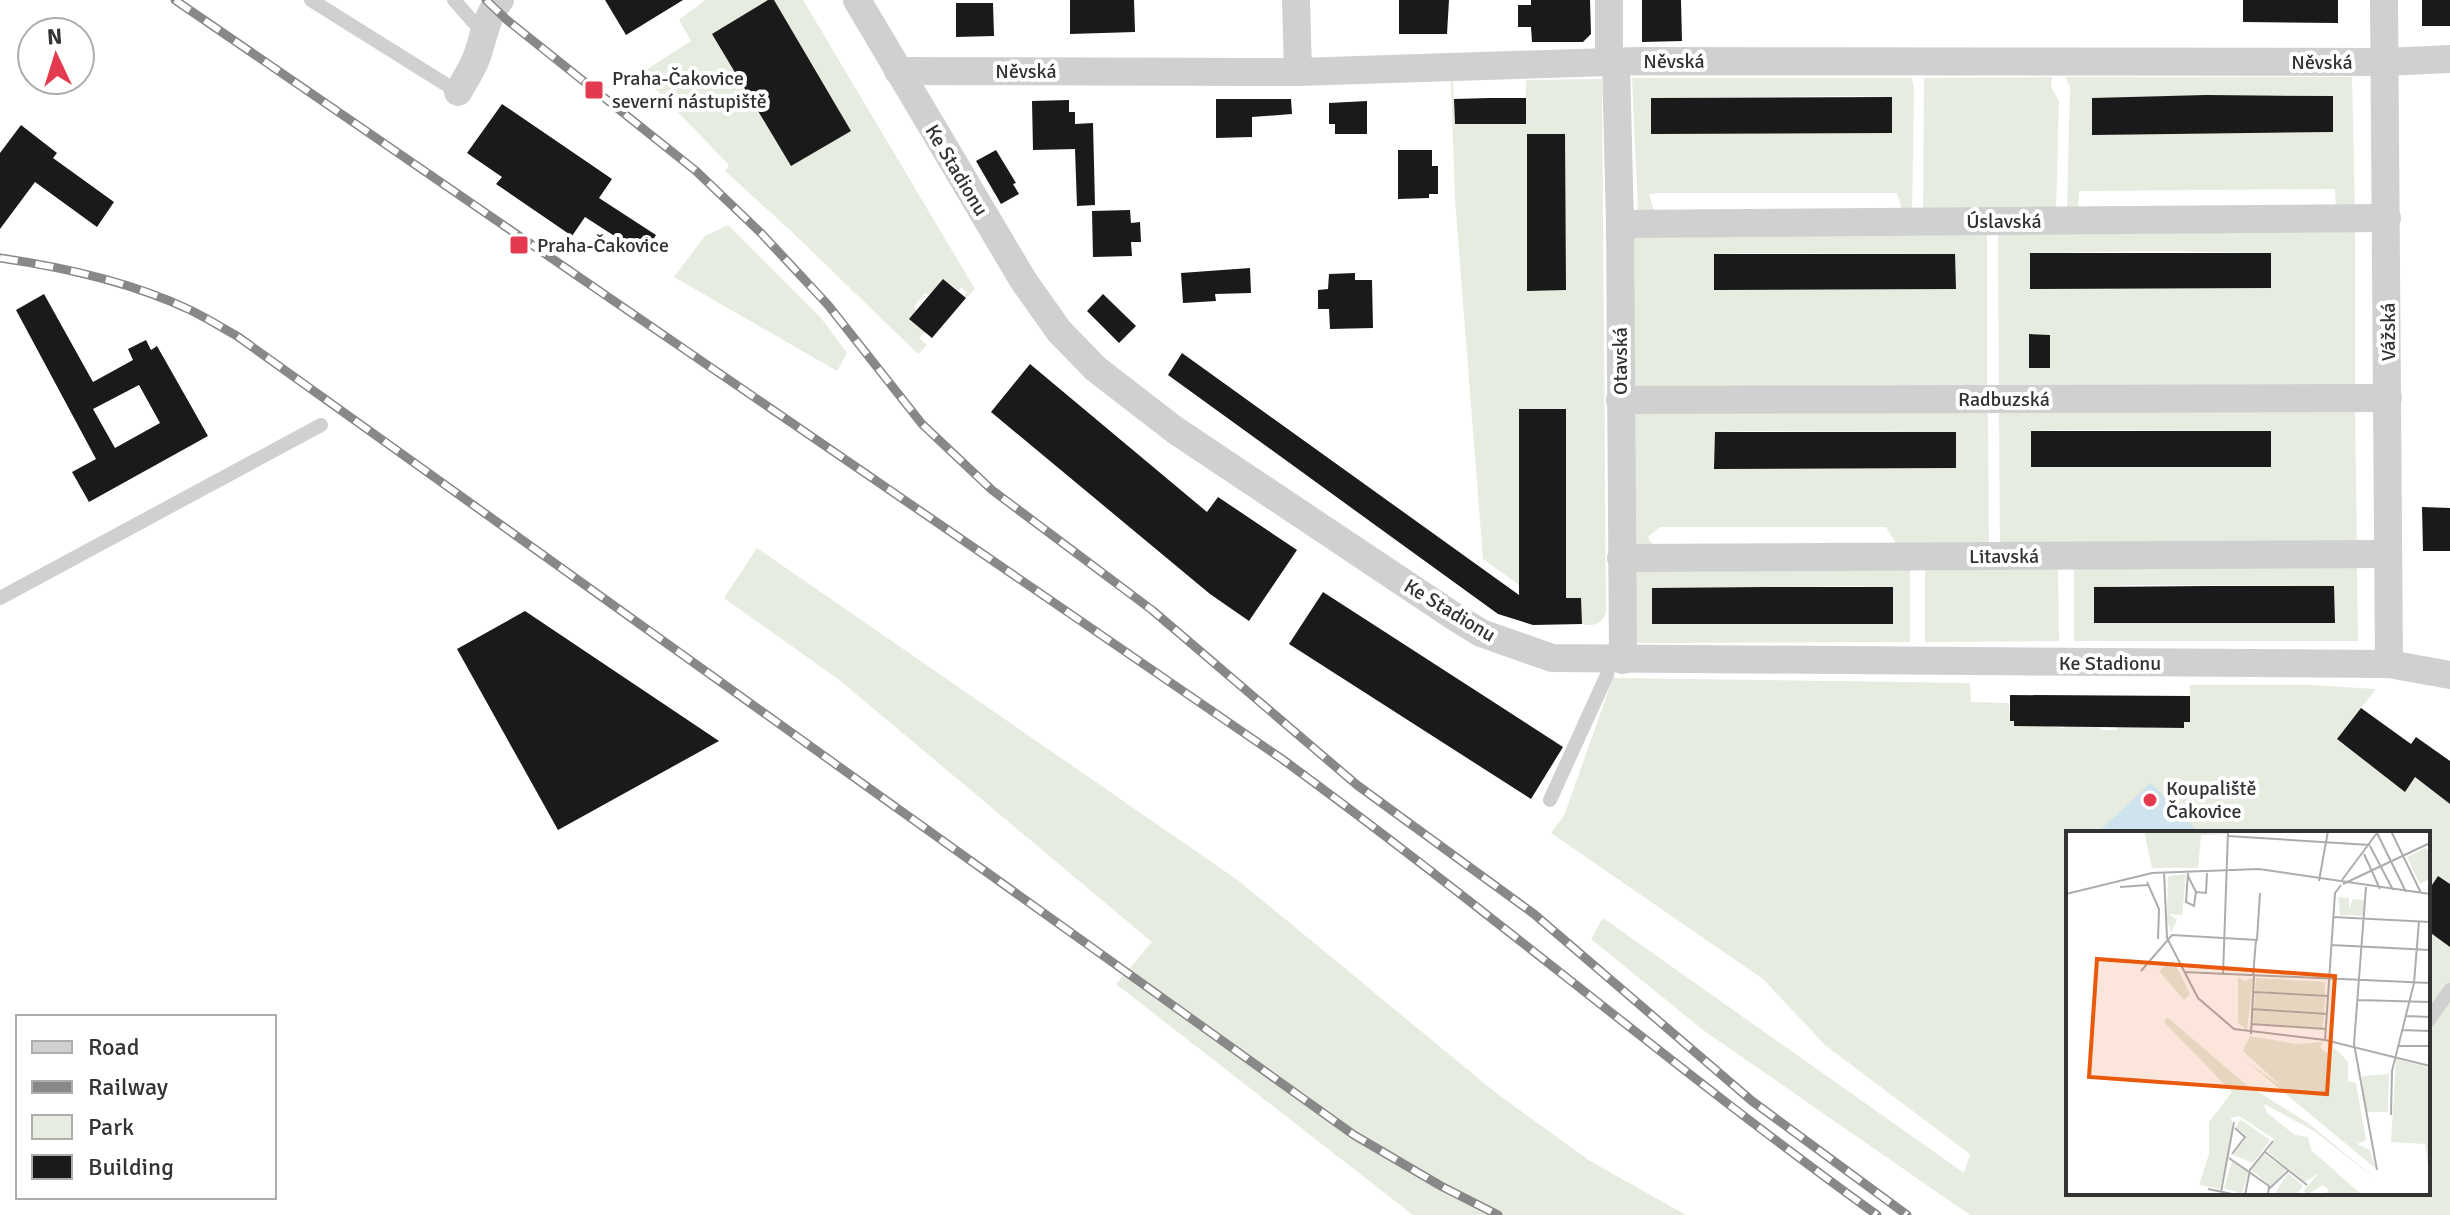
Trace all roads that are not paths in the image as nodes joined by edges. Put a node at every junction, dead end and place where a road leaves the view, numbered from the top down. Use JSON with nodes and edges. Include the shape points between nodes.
{"nodes":[{"id":1,"x":311,"y":0,"type":"edge"},
{"id":2,"x":454,"y":0,"type":"edge"},
{"id":3,"x":500,"y":0,"type":"edge"},
{"id":4,"x":857,"y":0,"type":"edge"},
{"id":5,"x":1296,"y":0,"type":"edge"},
{"id":6,"x":1609,"y":0,"type":"edge"},
{"id":7,"x":2384,"y":0,"type":"edge"},
{"id":8,"x":483,"y":33,"type":"junction"},
{"id":9,"x":2450,"y":59,"type":"edge"},
{"id":10,"x":1612,"y":62,"type":"junction"},
{"id":11,"x":2385,"y":62,"type":"junction"},
{"id":12,"x":898,"y":71,"type":"junction"},
{"id":13,"x":1298,"y":72,"type":"junction"},
{"id":14,"x":458,"y":92,"type":"joint"},
{"id":15,"x":2387,"y":218,"type":"junction"},
{"id":16,"x":1620,"y":224,"type":"junction"},
{"id":17,"x":2388,"y":398,"type":"junction"},
{"id":18,"x":1620,"y":400,"type":"junction"},
{"id":19,"x":321,"y":425,"type":"dead end"},
{"id":20,"x":2388,"y":554,"type":"junction"},
{"id":21,"x":1621,"y":558,"type":"junction"},
{"id":22,"x":0,"y":598,"type":"edge"},
{"id":23,"x":1615,"y":660,"type":"junction"},
{"id":24,"x":2389,"y":664,"type":"junction"},
{"id":25,"x":2440,"y":673,"type":"edge"},
{"id":26,"x":2450,"y":692,"type":"edge"},
{"id":27,"x":1550,"y":800,"type":"dead end"},
{"id":28,"x":2450,"y":990,"type":"edge"},
{"id":29,"x":2430,"y":1018,"type":"edge"}],
"edges":[{"from":1,"to":14,"type":"lane"},
{"from":2,"to":8,"type":"lane"},
{"from":3,"to":8,"type":"street"},
{"from":4,"to":12,"type":"street","name":"Ke Stadionu"},
{"from":5,"to":13,"type":"street"},
{"from":6,"to":10,"type":"street","name":"Otavská"},
{"from":7,"to":11,"type":"street","name":"Vážská"},
{"from":8,"to":14,"type":"street","via":[[477,59]]},
{"from":9,"to":11,"type":"street","name":"Něvská"},
{"from":10,"to":11,"type":"street","name":"Něvská"},
{"from":10,"to":13,"type":"street","name":"Něvská"},
{"from":10,"to":16,"type":"street","name":"Otavská"},
{"from":11,"to":15,"type":"street","name":"Vážská"},
{"from":12,"to":13,"type":"street","name":"Něvská"},
{"from":12,"to":23,"type":"street","name":"Ke Stadionu","via":[[1023,280],[1059,331],[1108,379],[1175,430],[1481,633],[1552,658]]},
{"from":15,"to":16,"type":"street","name":"Úslavská"},
{"from":15,"to":17,"type":"street","name":"Vážská"},
{"from":16,"to":18,"type":"street","name":"Otavská"},
{"from":17,"to":18,"type":"street","name":"Radbuzská"},
{"from":17,"to":20,"type":"street","name":"Vážská"},
{"from":18,"to":21,"type":"street","name":"Otavská"},
{"from":19,"to":22,"type":"lane"},
{"from":20,"to":21,"type":"street","name":"Litavská"},
{"from":20,"to":24,"type":"street","name":"Vážská"},
{"from":21,"to":23,"type":"street","name":"Otavská"},
{"from":23,"to":24,"type":"street","name":"Ke Stadionu"},
{"from":23,"to":27,"type":"lane"},
{"from":24,"to":25,"type":"street","name":"Ke Stadionu"},
{"from":25,"to":26,"type":"lane"},
{"from":28,"to":29,"type":"lane"}]}
